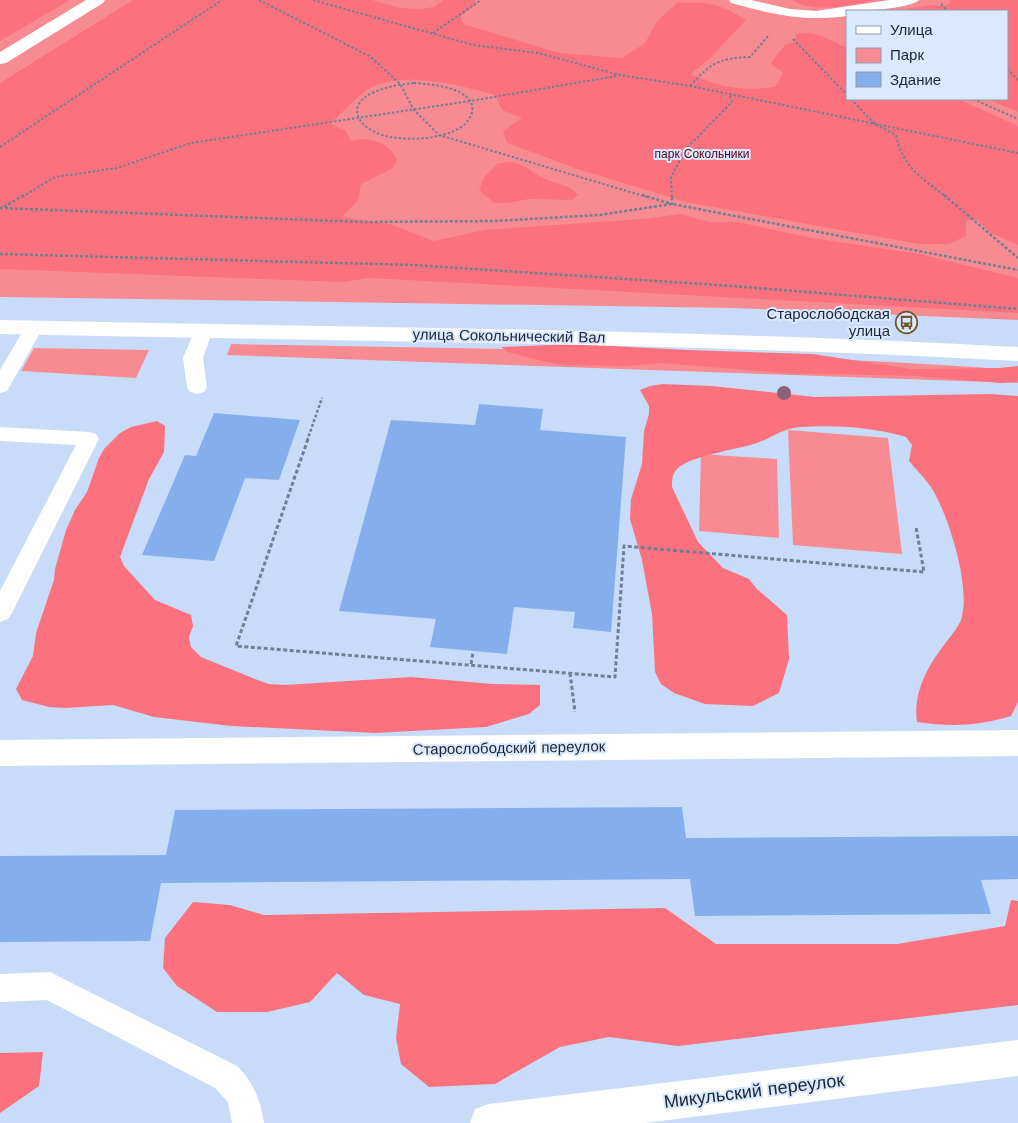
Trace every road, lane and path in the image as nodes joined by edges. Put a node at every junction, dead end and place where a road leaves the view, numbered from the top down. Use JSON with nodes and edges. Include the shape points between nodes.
{"nodes":[{"id":1,"x":97,"y":0,"type":"edge"},
{"id":2,"x":222,"y":0,"type":"edge"},
{"id":3,"x":259,"y":0,"type":"edge"},
{"id":4,"x":312,"y":0,"type":"edge"},
{"id":5,"x":481,"y":0,"type":"edge"},
{"id":6,"x":736,"y":0,"type":"edge"},
{"id":7,"x":912,"y":0,"type":"edge"},
{"id":8,"x":937,"y":0,"type":"edge"},
{"id":9,"x":859,"y":10,"type":"edge"},
{"id":10,"x":947,"y":10,"type":"edge"},
{"id":11,"x":846,"y":12,"type":"edge"},
{"id":12,"x":433,"y":34,"type":"junction"},
{"id":13,"x":793,"y":39,"type":"dead end"},
{"id":14,"x":750,"y":57,"type":"dead end"},
{"id":15,"x":0,"y":59,"type":"edge"},
{"id":16,"x":1008,"y":70,"type":"edge"},
{"id":17,"x":620,"y":75,"type":"junction"},
{"id":18,"x":1018,"y":80,"type":"edge"},
{"id":19,"x":400,"y":84,"type":"junction"},
{"id":20,"x":690,"y":86,"type":"junction"},
{"id":21,"x":846,"y":94,"type":"edge"},
{"id":22,"x":730,"y":95,"type":"junction"},
{"id":23,"x":852,"y":100,"type":"edge"},
{"id":24,"x":975,"y":100,"type":"edge"},
{"id":25,"x":470,"y":101,"type":"junction"},
{"id":26,"x":414,"y":110,"type":"junction"},
{"id":27,"x":358,"y":118,"type":"junction"},
{"id":28,"x":1018,"y":119,"type":"edge"},
{"id":29,"x":875,"y":124,"type":"junction"},
{"id":30,"x":439,"y":135,"type":"junction"},
{"id":31,"x":0,"y":147,"type":"edge"},
{"id":32,"x":1018,"y":153,"type":"edge"},
{"id":33,"x":672,"y":204,"type":"junction"},
{"id":34,"x":2,"y":208,"type":"edge"},
{"id":35,"x":0,"y":254,"type":"edge"},
{"id":36,"x":1018,"y":258,"type":"edge"},
{"id":37,"x":1018,"y":270,"type":"edge"},
{"id":38,"x":1018,"y":308,"type":"edge"},
{"id":39,"x":0,"y":327,"type":"edge"},
{"id":40,"x":34,"y":328,"type":"junction"},
{"id":41,"x":204,"y":330,"type":"junction"},
{"id":42,"x":1018,"y":354,"type":"edge"},
{"id":43,"x":0,"y":387,"type":"edge"},
{"id":44,"x":197,"y":388,"type":"dead end"},
{"id":45,"x":322,"y":398,"type":"dead end"},
{"id":46,"x":0,"y":434,"type":"edge"},
{"id":47,"x":916,"y":527,"type":"dead end"},
{"id":48,"x":0,"y":613,"type":"edge"},
{"id":49,"x":473,"y":652,"type":"dead end"},
{"id":50,"x":471,"y":664,"type":"junction"},
{"id":51,"x":570,"y":673,"type":"junction"},
{"id":52,"x":574,"y":700,"type":"dead end"},
{"id":53,"x":1018,"y":743,"type":"edge"},
{"id":54,"x":0,"y":753,"type":"edge"},
{"id":55,"x":0,"y":988,"type":"edge"},
{"id":56,"x":1018,"y":1058,"type":"edge"},
{"id":57,"x":248,"y":1123,"type":"edge"},
{"id":58,"x":489,"y":1123,"type":"edge"}],
"edges":[{"from":1,"to":15,"type":"street"},
{"from":2,"to":31,"type":"path"},
{"from":3,"to":19,"type":"path","via":[[371,57]]},
{"from":4,"to":12,"type":"path"},
{"from":5,"to":12,"type":"path"},
{"from":6,"to":11,"type":"lane","via":[[789,15],[823,16]]},
{"from":7,"to":9,"type":"lane"},
{"from":8,"to":10,"type":"path"},
{"from":12,"to":17,"type":"path","via":[[479,46],[538,54]]},
{"from":13,"to":21,"type":"path"},
{"from":14,"to":20,"type":"path","via":[[714,61]]},
{"from":16,"to":18,"type":"path"},
{"from":17,"to":20,"type":"path"},
{"from":17,"to":25,"type":"path"},
{"from":19,"to":25,"type":"path","via":[[443,85]]},
{"from":19,"to":26,"type":"path"},
{"from":19,"to":27,"type":"path","via":[[365,97],[356,112]]},
{"from":20,"to":22,"type":"path"},
{"from":22,"to":29,"type":"path"},
{"from":22,"to":33,"type":"path","via":[[732,102],[686,149],[671,177]]},
{"from":23,"to":29,"type":"path"},
{"from":24,"to":28,"type":"path"},
{"from":25,"to":26,"type":"path"},
{"from":25,"to":30,"type":"path","via":[[472,116],[457,128]]},
{"from":26,"to":27,"type":"path"},
{"from":26,"to":30,"type":"path"},
{"from":27,"to":30,"type":"path","via":[[368,128],[385,135],[415,138]]},
{"from":27,"to":34,"type":"path","via":[[191,143],[117,168],[55,177]]},
{"from":29,"to":32,"type":"path"},
{"from":29,"to":36,"type":"path","via":[[896,135],[910,170]]},
{"from":30,"to":33,"type":"path"},
{"from":33,"to":34,"type":"path","via":[[600,215],[496,221],[363,222]]},
{"from":33,"to":37,"type":"path"},
{"from":35,"to":38,"type":"path","via":[[413,266]]},
{"from":39,"to":40,"type":"street","name":"улица Сокольнический Вал"},
{"from":40,"to":41,"type":"street","name":"улица Сокольнический Вал"},
{"from":40,"to":43,"type":"lane"},
{"from":41,"to":42,"type":"street","name":"улица Сокольнический Вал","via":[[737,341]]},
{"from":41,"to":44,"type":"lane","via":[[193,358]]},
{"from":45,"to":50,"type":"path","via":[[236,646]]},
{"from":46,"to":48,"type":"lane","via":[[89,439]]},
{"from":47,"to":51,"type":"path","via":[[924,572],[624,546],[615,677]]},
{"from":49,"to":50,"type":"path"},
{"from":50,"to":51,"type":"path"},
{"from":51,"to":52,"type":"path"},
{"from":53,"to":54,"type":"street","name":"Старослободский переулок"},
{"from":55,"to":57,"type":"lane","via":[[50,986],[196,1063],[213,1068],[236,1085]]},
{"from":56,"to":58,"type":"street","name":"Микульский переулок"}]}
